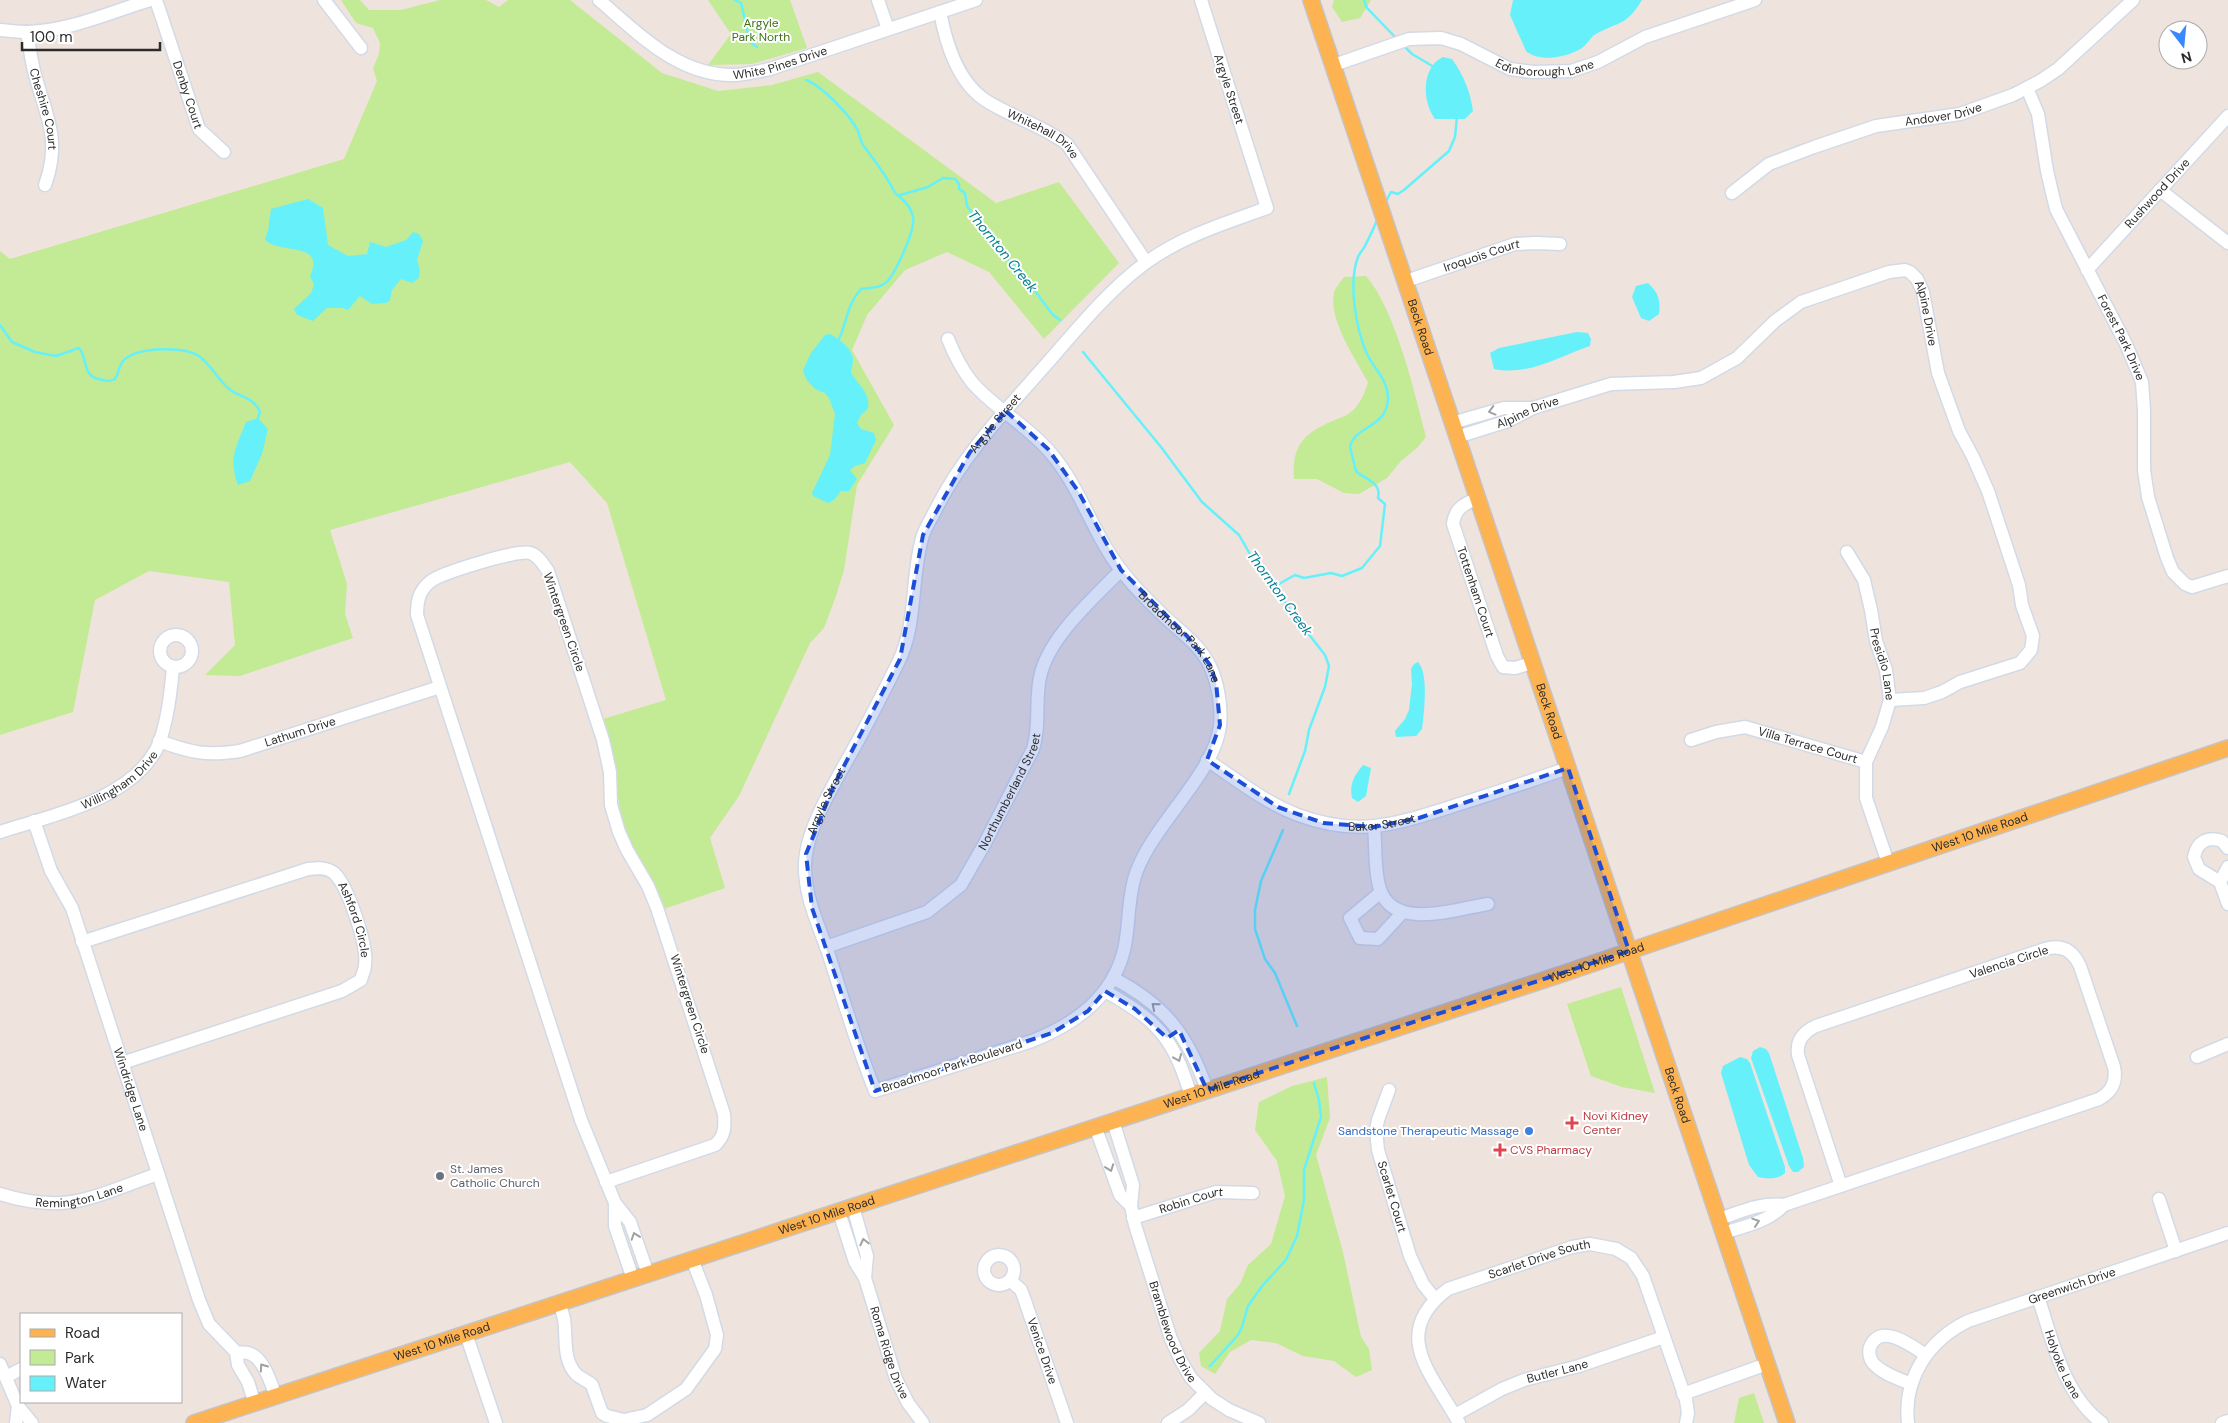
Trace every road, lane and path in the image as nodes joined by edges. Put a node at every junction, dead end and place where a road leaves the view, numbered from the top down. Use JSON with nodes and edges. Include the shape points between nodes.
{"nodes":[{"id":1,"x":150,"y":0,"type":"edge"},
{"id":2,"x":156,"y":0,"type":"edge"},
{"id":3,"x":324,"y":0,"type":"edge"},
{"id":4,"x":599,"y":0,"type":"edge"},
{"id":5,"x":878,"y":0,"type":"edge"},
{"id":6,"x":976,"y":0,"type":"edge"},
{"id":7,"x":1201,"y":0,"type":"edge"},
{"id":8,"x":1311,"y":0,"type":"edge"},
{"id":9,"x":1755,"y":0,"type":"edge"},
{"id":10,"x":2133,"y":0,"type":"edge"},
{"id":11,"x":940,"y":12,"type":"junction"},
{"id":12,"x":888,"y":29,"type":"junction"},
{"id":13,"x":0,"y":30,"type":"edge"},
{"id":14,"x":27,"y":32,"type":"junction"},
{"id":15,"x":361,"y":48,"type":"dead end"},
{"id":16,"x":1334,"y":65,"type":"junction"},
{"id":17,"x":2027,"y":88,"type":"junction"},
{"id":18,"x":2228,"y":116,"type":"edge"},
{"id":19,"x":224,"y":152,"type":"dead end"},
{"id":20,"x":45,"y":184,"type":"dead end"},
{"id":21,"x":2160,"y":190,"type":"junction"},
{"id":22,"x":1732,"y":193,"type":"dead end"},
{"id":23,"x":2228,"y":243,"type":"edge"},
{"id":24,"x":1560,"y":244,"type":"dead end"},
{"id":25,"x":1146,"y":262,"type":"junction"},
{"id":26,"x":2087,"y":270,"type":"junction"},
{"id":27,"x":1406,"y":282,"type":"junction"},
{"id":28,"x":948,"y":339,"type":"dead end"},
{"id":29,"x":1533,"y":408,"type":"junction"},
{"id":30,"x":1006,"y":411,"type":"junction"},
{"id":31,"x":1452,"y":423,"type":"junction"},
{"id":32,"x":1457,"y":437,"type":"junction"},
{"id":33,"x":1478,"y":498,"type":"junction"},
{"id":34,"x":1846,"y":552,"type":"dead end"},
{"id":35,"x":1120,"y":570,"type":"junction"},
{"id":36,"x":2228,"y":576,"type":"edge"},
{"id":37,"x":1532,"y":663,"type":"junction"},
{"id":38,"x":173,"y":667,"type":"dead end"},
{"id":39,"x":440,"y":687,"type":"junction"},
{"id":40,"x":1890,"y":700,"type":"junction"},
{"id":41,"x":1691,"y":740,"type":"dead end"},
{"id":42,"x":159,"y":742,"type":"junction"},
{"id":43,"x":2228,"y":748,"type":"edge"},
{"id":44,"x":1207,"y":760,"type":"junction"},
{"id":45,"x":1866,"y":762,"type":"junction"},
{"id":46,"x":1568,"y":768,"type":"junction"},
{"id":47,"x":34,"y":821,"type":"junction"},
{"id":48,"x":1374,"y":827,"type":"junction"},
{"id":49,"x":0,"y":832,"type":"edge"},
{"id":50,"x":2228,"y":848,"type":"edge"},
{"id":51,"x":1888,"y":863,"type":"junction"},
{"id":52,"x":2228,"y":867,"type":"edge"},
{"id":53,"x":2220,"y":882,"type":"junction"},
{"id":54,"x":1381,"y":892,"type":"junction"},
{"id":55,"x":1488,"y":904,"type":"dead end"},
{"id":56,"x":2228,"y":904,"type":"edge"},
{"id":57,"x":1402,"y":913,"type":"junction"},
{"id":58,"x":82,"y":942,"type":"junction"},
{"id":59,"x":826,"y":947,"type":"junction"},
{"id":60,"x":1629,"y":951,"type":"junction"},
{"id":61,"x":1113,"y":978,"type":"junction"},
{"id":62,"x":1104,"y":991,"type":"junction"},
{"id":63,"x":1179,"y":1030,"type":"junction"},
{"id":64,"x":1167,"y":1038,"type":"junction"},
{"id":65,"x":2228,"y":1044,"type":"edge"},
{"id":66,"x":2196,"y":1057,"type":"dead end"},
{"id":67,"x":122,"y":1063,"type":"junction"},
{"id":68,"x":1207,"y":1090,"type":"junction"},
{"id":69,"x":1390,"y":1090,"type":"dead end"},
{"id":70,"x":1191,"y":1096,"type":"junction"},
{"id":71,"x":1113,"y":1121,"type":"junction"},
{"id":72,"x":1095,"y":1126,"type":"junction"},
{"id":73,"x":158,"y":1174,"type":"junction"},
{"id":74,"x":606,"y":1182,"type":"junction"},
{"id":75,"x":1841,"y":1186,"type":"junction"},
{"id":76,"x":1252,"y":1193,"type":"dead end"},
{"id":77,"x":0,"y":1194,"type":"edge"},
{"id":78,"x":2159,"y":1199,"type":"dead end"},
{"id":79,"x":615,"y":1203,"type":"junction"},
{"id":80,"x":853,"y":1207,"type":"junction"},
{"id":81,"x":838,"y":1212,"type":"junction"},
{"id":82,"x":1132,"y":1212,"type":"junction"},
{"id":83,"x":1721,"y":1226,"type":"junction"},
{"id":84,"x":2228,"y":1234,"type":"edge"},
{"id":85,"x":2176,"y":1251,"type":"junction"},
{"id":86,"x":692,"y":1259,"type":"junction"},
{"id":87,"x":648,"y":1274,"type":"junction"},
{"id":88,"x":865,"y":1278,"type":"junction"},
{"id":89,"x":633,"y":1279,"type":"junction"},
{"id":90,"x":1010,"y":1281,"type":"dead end"},
{"id":91,"x":2038,"y":1297,"type":"junction"},
{"id":92,"x":1435,"y":1299,"type":"junction"},
{"id":93,"x":559,"y":1303,"type":"junction"},
{"id":94,"x":466,"y":1334,"type":"junction"},
{"id":95,"x":1664,"y":1337,"type":"junction"},
{"id":96,"x":236,"y":1352,"type":"junction"},
{"id":97,"x":1926,"y":1355,"type":"junction"},
{"id":98,"x":0,"y":1364,"type":"edge"},
{"id":99,"x":1767,"y":1364,"type":"junction"},
{"id":100,"x":20,"y":1370,"type":"edge"},
{"id":101,"x":6,"y":1377,"type":"junction"},
{"id":102,"x":1911,"y":1384,"type":"junction"},
{"id":103,"x":1205,"y":1393,"type":"junction"},
{"id":104,"x":1683,"y":1394,"type":"junction"},
{"id":105,"x":276,"y":1397,"type":"junction"},
{"id":106,"x":255,"y":1404,"type":"junction"},
{"id":107,"x":18,"y":1406,"type":"junction"},
{"id":108,"x":1457,"y":1419,"type":"edge"},
{"id":109,"x":2228,"y":1421,"type":"edge"},
{"id":110,"x":16,"y":1423,"type":"edge"},
{"id":111,"x":32,"y":1423,"type":"edge"},
{"id":112,"x":194,"y":1423,"type":"edge"},
{"id":113,"x":496,"y":1423,"type":"edge"},
{"id":114,"x":923,"y":1423,"type":"edge"},
{"id":115,"x":1068,"y":1423,"type":"edge"},
{"id":116,"x":1168,"y":1423,"type":"edge"},
{"id":117,"x":1260,"y":1423,"type":"edge"},
{"id":118,"x":1686,"y":1423,"type":"edge"},
{"id":119,"x":1787,"y":1423,"type":"edge"},
{"id":120,"x":1908,"y":1423,"type":"edge"},
{"id":121,"x":2102,"y":1423,"type":"edge"},
{"id":122,"x":2222,"y":1423,"type":"edge"}],
"edges":[{"from":1,"to":14,"type":"street","via":[[78,23]]},
{"from":2,"to":19,"type":"street","name":"Denby Court","via":[[200,129]]},
{"from":3,"to":15,"type":"street"},
{"from":4,"to":12,"type":"street","name":"White Pines Drive","via":[[652,45],[681,64],[704,72],[736,75],[770,69]]},
{"from":5,"to":12,"type":"street"},
{"from":6,"to":11,"type":"street","name":"White Pines Drive"},
{"from":7,"to":25,"type":"street","name":"Argyle Street","via":[[1267,208],[1200,233]]},
{"from":8,"to":16,"type":"main road","name":"Beck Road"},
{"from":9,"to":16,"type":"street","name":"Edinborough Lane","via":[[1645,37],[1598,62],[1571,71],[1510,69],[1442,38],[1409,38]]},
{"from":10,"to":17,"type":"street","name":"Andover Drive","via":[[2058,69]]},
{"from":11,"to":12,"type":"street","name":"White Pines Drive"},
{"from":11,"to":25,"type":"street","name":"Whitehall Drive","via":[[943,29],[962,75],[985,100],[1051,132],[1068,144]]},
{"from":13,"to":14,"type":"street"},
{"from":14,"to":20,"type":"street","name":"Cheshire Court","via":[[54,143],[51,169]]},
{"from":16,"to":27,"type":"main road","name":"Beck Road"},
{"from":17,"to":22,"type":"street","name":"Andover Drive","via":[[1960,114],[1876,126],[1814,146],[1768,164]]},
{"from":17,"to":26,"type":"street","name":"Forest Park Drive","via":[[2038,114],[2056,209]]},
{"from":18,"to":21,"type":"street","name":"Rushwood Drive"},
{"from":21,"to":23,"type":"street"},
{"from":21,"to":26,"type":"street","name":"Rushwood Drive"},
{"from":24,"to":27,"type":"street","name":"Iroquois Court","via":[[1515,244]]},
{"from":25,"to":30,"type":"street","name":"Argyle Street","via":[[1115,288]]},
{"from":26,"to":36,"type":"street","name":"Forest Park Drive","via":[[2142,382],[2144,470],[2148,497],[2173,572],[2192,587]]},
{"from":27,"to":31,"type":"main road","name":"Beck Road"},
{"from":28,"to":30,"type":"street","name":"Broadmoor Park Lane","via":[[973,383]]},
{"from":29,"to":31,"type":"street","one_way":true,"via":[[1504,408]]},
{"from":29,"to":32,"type":"street","name":"Alpine Drive","via":[[1508,421]]},
{"from":29,"to":40,"type":"street","name":"Alpine Drive","via":[[1618,383],[1701,378],[1737,358],[1775,321],[1801,302],[1889,272],[1905,270],[1913,275],[1923,292],[1938,373],[1959,431],[1988,491],[2033,636],[2031,650],[2020,663],[1960,682],[1924,698]]},
{"from":30,"to":35,"type":"street","name":"Broadmoor Park Lane","via":[[1048,449],[1065,470]]},
{"from":30,"to":59,"type":"street","name":"Argyle Street","via":[[970,452],[944,492],[924,534],[900,659],[834,785],[808,844],[805,864],[807,885]]},
{"from":31,"to":32,"type":"main road","name":"Beck Road"},
{"from":32,"to":33,"type":"main road","name":"Beck Road"},
{"from":33,"to":37,"type":"main road","name":"Beck Road"},
{"from":33,"to":37,"type":"street","name":"Tottenham Court","via":[[1460,505],[1454,516],[1456,534],[1503,667],[1515,668]]},
{"from":34,"to":40,"type":"street","name":"Presidio Lane","via":[[1864,580]]},
{"from":35,"to":44,"type":"street","name":"Broadmoor Park Lane","via":[[1187,636],[1210,665],[1216,682],[1220,726]]},
{"from":35,"to":59,"type":"street","name":"Northumberland Street","via":[[1062,634],[1048,657],[1040,674],[1038,733],[1033,749],[961,885],[927,912]]},
{"from":37,"to":46,"type":"main road","name":"Beck Road"},
{"from":38,"to":42,"type":"street","name":"Willingham Drive"},
{"from":39,"to":42,"type":"street","name":"Lathum Drive","via":[[240,751],[211,755]]},
{"from":39,"to":74,"type":"street","name":"Wintergreen Circle","via":[[581,1120]]},
{"from":39,"to":74,"type":"street","name":"Wintergreen Circle","via":[[417,615],[417,599],[424,587],[446,574],[519,552],[530,553],[540,560],[548,572],[603,740],[610,772],[611,805],[619,832],[657,908],[724,1114],[722,1138],[715,1145]]},
{"from":40,"to":45,"type":"street","name":"Presidio Lane","via":[[1882,728]]},
{"from":41,"to":45,"type":"street","name":"Villa Terrace Court","via":[[1745,727]]},
{"from":42,"to":47,"type":"street","name":"Willingham Drive","via":[[142,770],[109,794]]},
{"from":43,"to":51,"type":"main road","name":"West 10 Mile Road"},
{"from":44,"to":48,"type":"street","name":"Baker Street","via":[[1257,794],[1298,815],[1323,823]]},
{"from":44,"to":61,"type":"street","name":"Broadmoor Park Lane","via":[[1141,860],[1130,897],[1124,949]]},
{"from":45,"to":51,"type":"street","name":"Presidio Lane","via":[[1866,798]]},
{"from":46,"to":48,"type":"street","name":"Baker Street","via":[[1419,818]]},
{"from":46,"to":60,"type":"main road","name":"Beck Road"},
{"from":47,"to":49,"type":"street","name":"Willingham Drive"},
{"from":47,"to":58,"type":"street","name":"Windridge Lane","via":[[51,871],[72,908]]},
{"from":48,"to":54,"type":"street"},
{"from":50,"to":53,"type":"street","via":[[2222,841],[2207,839],[2195,851],[2199,869]]},
{"from":51,"to":60,"type":"main road","name":"West 10 Mile Road"},
{"from":52,"to":53,"type":"street"},
{"from":53,"to":56,"type":"street"},
{"from":54,"to":57,"type":"street","via":[[1392,907]]},
{"from":54,"to":57,"type":"street","via":[[1350,918],[1360,938],[1378,940]]},
{"from":55,"to":57,"type":"street","via":[[1420,915]]},
{"from":58,"to":67,"type":"street","name":"Windridge Lane"},
{"from":58,"to":67,"type":"street","name":"Ashford Circle","via":[[320,867],[333,872],[342,883],[358,922],[366,964],[361,980],[342,991]]},
{"from":59,"to":62,"type":"street","name":"Broadmoor Park Boulevard","via":[[875,1091],[1052,1033],[1088,1010]]},
{"from":60,"to":68,"type":"main road","name":"West 10 Mile Road"},
{"from":60,"to":83,"type":"main road","name":"Beck Road"},
{"from":61,"to":62,"type":"street","name":"Broadmoor Park Boulevard"},
{"from":63,"to":61,"type":"street","one_way":true,"via":[[1141,994]]},
{"from":62,"to":64,"type":"street","via":[[1135,1010]]},
{"from":63,"to":64,"type":"street"},
{"from":63,"to":68,"type":"street"},
{"from":64,"to":70,"type":"street","one_way":true,"via":[[1178,1057]]},
{"from":65,"to":66,"type":"street"},
{"from":67,"to":73,"type":"street","name":"Windridge Lane"},
{"from":68,"to":70,"type":"main road","name":"West 10 Mile Road"},
{"from":69,"to":92,"type":"street","name":"Scarlet Court","via":[[1378,1120],[1378,1150],[1410,1256],[1423,1284]]},
{"from":70,"to":71,"type":"main road","name":"West 10 Mile Road"},
{"from":71,"to":72,"type":"main road","name":"West 10 Mile Road"},
{"from":71,"to":82,"type":"street","name":"Bramblewood Drive","via":[[1133,1185]]},
{"from":72,"to":80,"type":"main road","name":"West 10 Mile Road"},
{"from":72,"to":82,"type":"street","name":"Bramblewood Drive","one_way":true,"via":[[1120,1195]]},
{"from":73,"to":77,"type":"street","name":"Remington Lane","via":[[63,1203],[31,1201]]},
{"from":73,"to":96,"type":"street","name":"Windridge Lane","via":[[209,1324]]},
{"from":74,"to":79,"type":"street","name":"Wintergreen Circle"},
{"from":75,"to":75,"type":"street","name":"Valencia Circle","via":[[2108,1094],[2114,1082],[2114,1067],[2074,955],[2061,948],[2045,949],[1805,1032],[1799,1041],[1798,1055]]},
{"from":75,"to":83,"type":"street","name":"Valencia Circle","via":[[1784,1205],[1761,1205]]},
{"from":76,"to":82,"type":"street","name":"Robin Court","via":[[1216,1192]]},
{"from":78,"to":85,"type":"street"},
{"from":87,"to":79,"type":"street","name":"Wintergreen Circle","one_way":true,"via":[[630,1222]]},
{"from":79,"to":89,"type":"street","name":"Wintergreen Circle","via":[[615,1226]]},
{"from":80,"to":81,"type":"main road","name":"West 10 Mile Road"},
{"from":88,"to":80,"type":"street","name":"Roma Ridge Drive","one_way":true,"via":[[867,1256]]},
{"from":81,"to":86,"type":"main road","name":"West 10 Mile Road"},
{"from":81,"to":88,"type":"street","name":"Roma Ridge Drive","via":[[855,1262]]},
{"from":82,"to":103,"type":"street","name":"Bramblewood Drive","via":[[1171,1339],[1180,1361]]},
{"from":83,"to":99,"type":"main road","name":"Beck Road"},
{"from":84,"to":85,"type":"street","name":"Greenwich Drive"},
{"from":85,"to":91,"type":"street","name":"Greenwich Drive"},
{"from":86,"to":87,"type":"main road","name":"West 10 Mile Road"},
{"from":86,"to":93,"type":"street","via":[[717,1335],[715,1349],[686,1389],[647,1415],[624,1420],[602,1412],[592,1385],[572,1370]]},
{"from":87,"to":89,"type":"main road","name":"West 10 Mile Road"},
{"from":88,"to":114,"type":"street","name":"Roma Ridge Drive","via":[[896,1379]]},
{"from":89,"to":93,"type":"main road","name":"West 10 Mile Road"},
{"from":90,"to":115,"type":"street","name":"Venice Drive","via":[[1024,1298]]},
{"from":91,"to":97,"type":"street","name":"Greenwich Drive","via":[[1956,1327],[1933,1344]]},
{"from":91,"to":121,"type":"street","name":"Holyoke Lane","via":[[2072,1390],[2086,1410]]},
{"from":92,"to":95,"type":"street","name":"Scarlet Drive South","via":[[1448,1289],[1469,1281],[1548,1254],[1590,1244],[1616,1249],[1631,1258],[1643,1276]]},
{"from":92,"to":108,"type":"street","name":"Scarlet Drive South","via":[[1420,1324],[1421,1358]]},
{"from":93,"to":94,"type":"main road","name":"West 10 Mile Road"},
{"from":94,"to":105,"type":"main road","name":"West 10 Mile Road"},
{"from":94,"to":113,"type":"street"},
{"from":95,"to":104,"type":"street","name":"Scarlet Drive South"},
{"from":95,"to":108,"type":"street","name":"Butler Lane","via":[[1579,1366],[1524,1380],[1502,1389]]},
{"from":105,"to":96,"type":"street","name":"Windridge Lane","one_way":true,"via":[[258,1360],[249,1353]]},
{"from":96,"to":106,"type":"street","name":"Windridge Lane","via":[[238,1365]]},
{"from":97,"to":102,"type":"street","name":"Greenwich Drive"},
{"from":97,"to":102,"type":"street","via":[[1893,1336],[1880,1336],[1872,1343],[1869,1352],[1873,1363]]},
{"from":98,"to":101,"type":"street"},
{"from":99,"to":104,"type":"street"},
{"from":99,"to":119,"type":"main road","name":"Beck Road"},
{"from":100,"to":101,"type":"street"},
{"from":101,"to":107,"type":"street"},
{"from":102,"to":120,"type":"street","name":"Greenwich Drive"},
{"from":103,"to":116,"type":"street"},
{"from":103,"to":117,"type":"street","name":"Bramblewood Drive","via":[[1229,1410]]},
{"from":104,"to":118,"type":"street","name":"Scarlet Drive South","via":[[1688,1413]]},
{"from":105,"to":106,"type":"main road","name":"West 10 Mile Road"},
{"from":106,"to":112,"type":"main road","name":"West 10 Mile Road"},
{"from":107,"to":110,"type":"street"},
{"from":107,"to":111,"type":"street"},
{"from":109,"to":122,"type":"street"}]}
